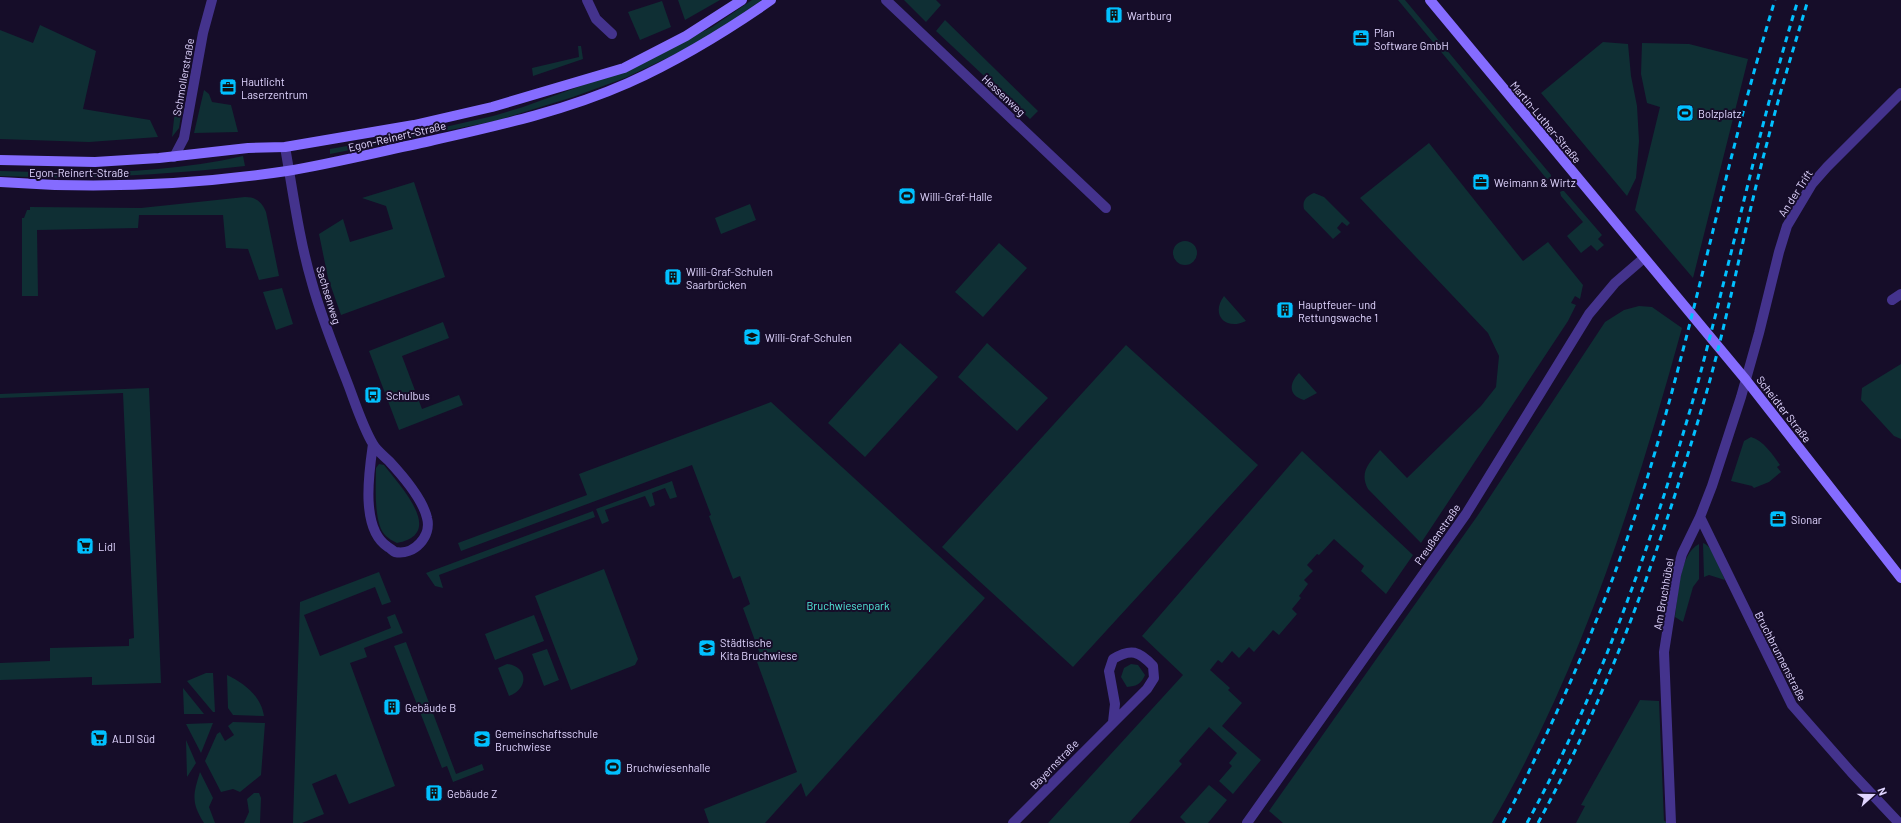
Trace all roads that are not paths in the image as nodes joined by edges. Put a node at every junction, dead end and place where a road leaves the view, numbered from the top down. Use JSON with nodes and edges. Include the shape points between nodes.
{"nodes":[{"id":1,"x":212,"y":0,"type":"edge"},
{"id":2,"x":587,"y":0,"type":"edge"},
{"id":3,"x":742,"y":0,"type":"edge"},
{"id":4,"x":771,"y":0,"type":"edge"},
{"id":5,"x":886,"y":0,"type":"edge"},
{"id":6,"x":1430,"y":0,"type":"edge"},
{"id":7,"x":612,"y":34,"type":"dead end"},
{"id":8,"x":1901,"y":93,"type":"edge"},
{"id":9,"x":285,"y":147,"type":"junction"},
{"id":10,"x":174,"y":156,"type":"junction"},
{"id":11,"x":0,"y":160,"type":"edge"},
{"id":12,"x":289,"y":170,"type":"junction"},
{"id":13,"x":0,"y":182,"type":"edge"},
{"id":14,"x":1106,"y":208,"type":"dead end"},
{"id":15,"x":1644,"y":258,"type":"junction"},
{"id":16,"x":1746,"y":380,"type":"junction"},
{"id":17,"x":373,"y":444,"type":"junction"},
{"id":18,"x":1700,"y":517,"type":"junction"},
{"id":19,"x":1901,"y":578,"type":"edge"},
{"id":20,"x":1113,"y":722,"type":"junction"},
{"id":21,"x":1671,"y":822,"type":"edge"},
{"id":22,"x":1013,"y":823,"type":"edge"},
{"id":23,"x":1247,"y":823,"type":"edge"},
{"id":24,"x":1899,"y":823,"type":"edge"}],
"edges":[{"from":1,"to":10,"type":"street","name":"Schmollerstraße","via":[[207,13],[184,138]]},
{"from":2,"to":7,"type":"street","via":[[596,19]]},
{"from":3,"to":9,"type":"main road","name":"Egon-Reinert-Straße","via":[[686,36],[624,68],[492,107],[414,125]]},
{"from":4,"to":12,"type":"main road","name":"Egon-Reinert-Straße","via":[[690,53],[627,83],[574,103],[497,126]]},
{"from":5,"to":14,"type":"street","name":"Hessenweg"},
{"from":6,"to":15,"type":"main road","name":"Martin-Luther-Straße"},
{"from":8,"to":16,"type":"street","name":"An der Trift","via":[[1826,167],[1798,205],[1787,226],[1779,252]]},
{"from":9,"to":10,"type":"main road","name":"Egon-Reinert-Straße"},
{"from":9,"to":12,"type":"street","name":"Sachsenweg"},
{"from":10,"to":11,"type":"main road","name":"Egon-Reinert-Straße","via":[[95,162]]},
{"from":12,"to":13,"type":"main road","name":"Egon-Reinert-Straße","via":[[236,178],[96,186]]},
{"from":12,"to":17,"type":"street","name":"Sachsenweg","via":[[315,294]]},
{"from":15,"to":16,"type":"main road","name":"Scheidter Straße"},
{"from":15,"to":23,"type":"street","name":"Preußenstraße","via":[[1615,283],[1589,314],[1466,514]]},
{"from":16,"to":18,"type":"street","name":"Am Bruchhübel"},
{"from":16,"to":19,"type":"main road","name":"Scheidter Straße"},
{"from":17,"to":17,"type":"street","name":"Sachsenweg","via":[[369,491],[372,525],[385,545],[395,552],[409,551],[420,544],[426,535],[427,518],[420,501]]},
{"from":18,"to":21,"type":"street","name":"Am Bruchhübel","via":[[1682,554],[1676,575],[1664,652]]},
{"from":18,"to":24,"type":"street","name":"Bruchbrunnenstraße","via":[[1792,705],[1850,772]]},
{"from":20,"to":20,"type":"street","name":"Bayernstraße","via":[[1147,689],[1154,678],[1153,666],[1138,653],[1129,652],[1113,659],[1109,671],[1115,704]]},
{"from":20,"to":22,"type":"street","name":"Bayernstraße"}]}
